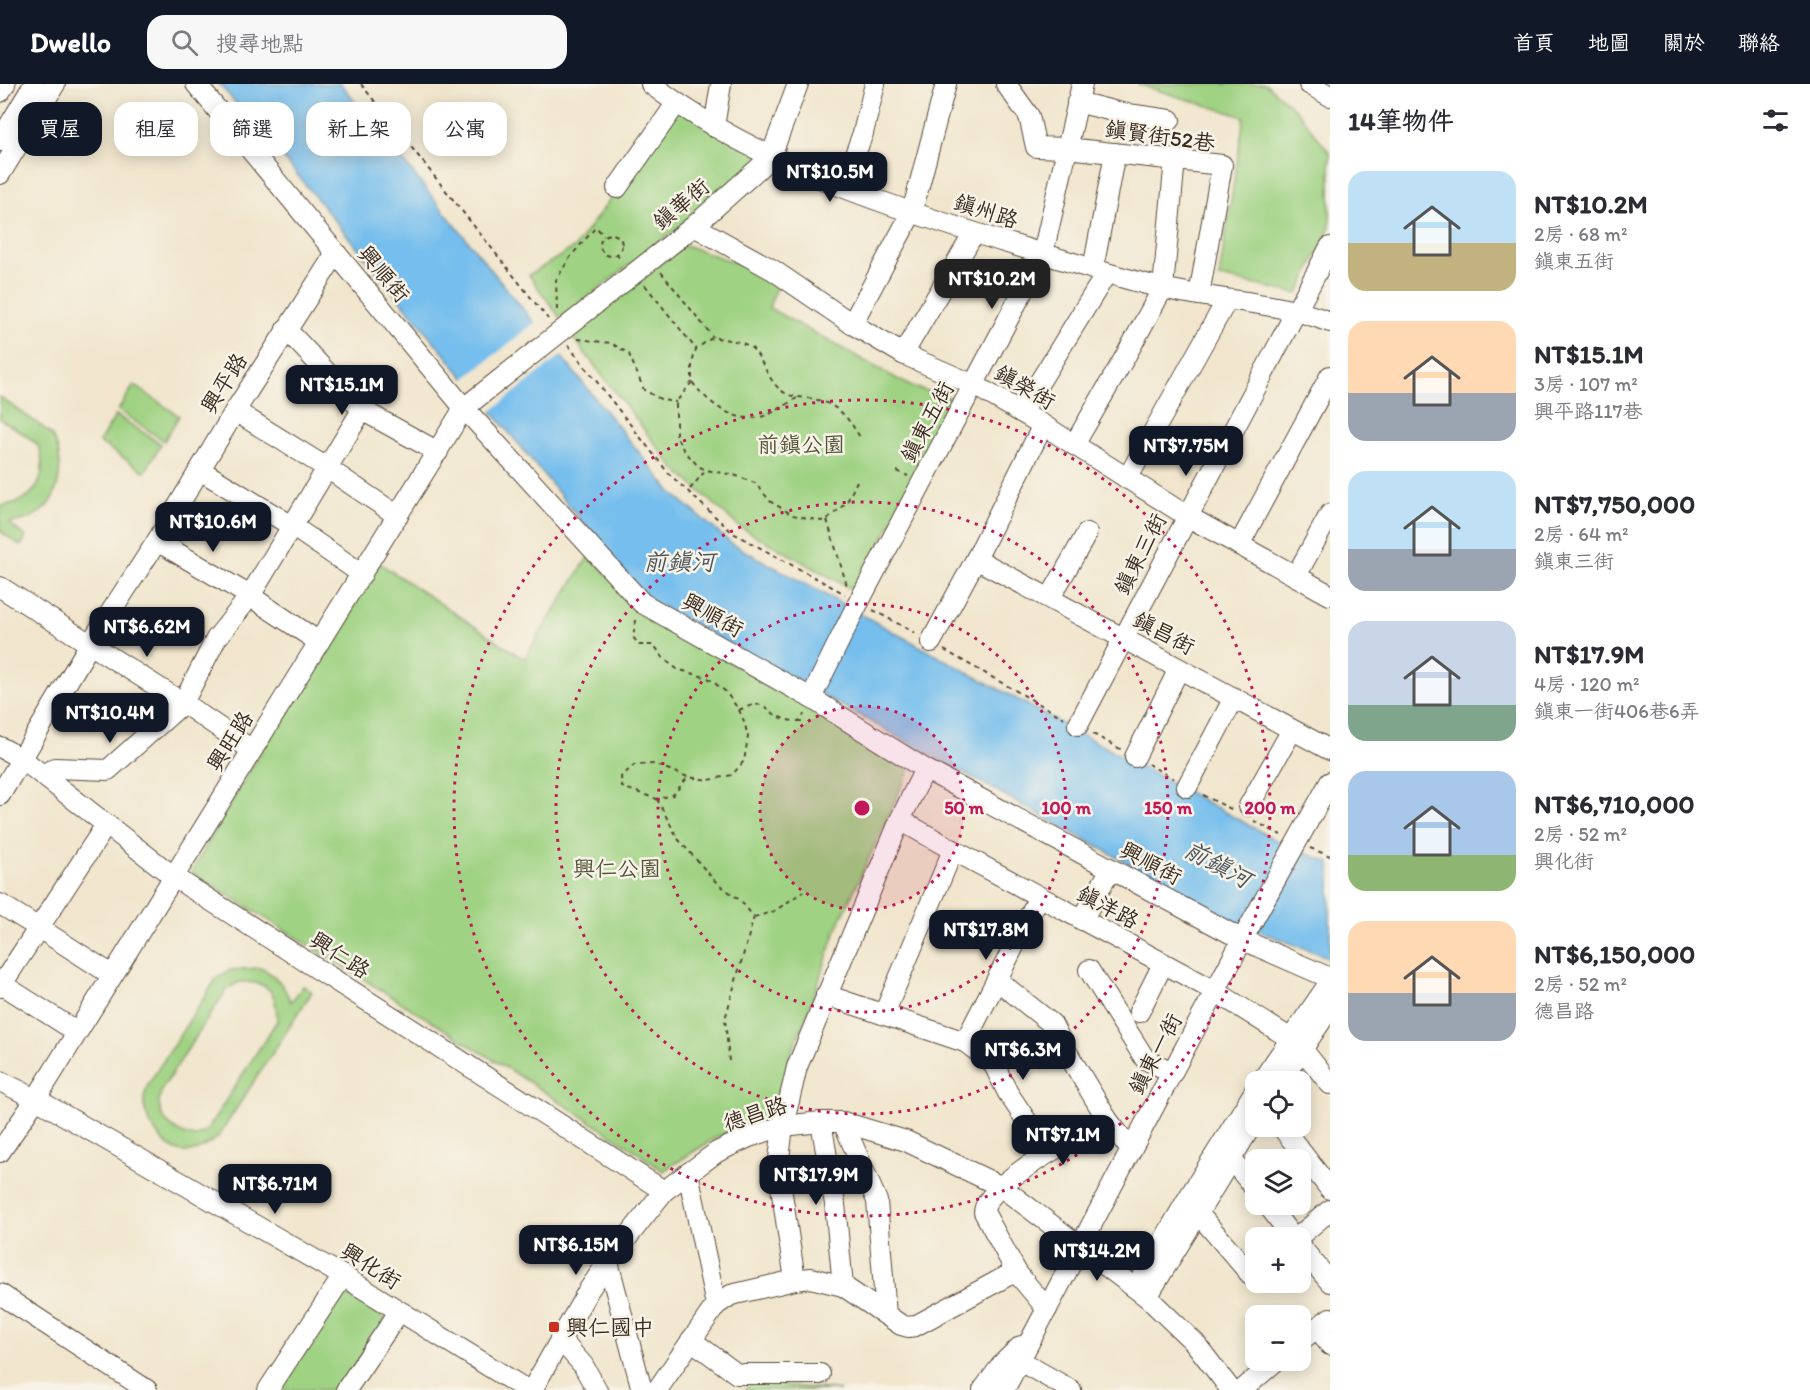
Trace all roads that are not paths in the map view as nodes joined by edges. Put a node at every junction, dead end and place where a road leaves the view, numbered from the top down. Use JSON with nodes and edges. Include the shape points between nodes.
{"nodes":[{"id":1,"x":5,"y":84,"type":"edge"},
{"id":2,"x":20,"y":84,"type":"edge"},
{"id":3,"x":34,"y":84,"type":"edge"},
{"id":4,"x":55,"y":84,"type":"edge"},
{"id":5,"x":196,"y":84,"type":"edge"},
{"id":6,"x":651,"y":84,"type":"edge"},
{"id":7,"x":721,"y":84,"type":"edge"},
{"id":8,"x":798,"y":84,"type":"edge"},
{"id":9,"x":875,"y":84,"type":"edge"},
{"id":10,"x":946,"y":84,"type":"edge"},
{"id":11,"x":1006,"y":84,"type":"edge"},
{"id":12,"x":1309,"y":84,"type":"edge"},
{"id":13,"x":0,"y":92,"type":"edge"},
{"id":14,"x":1080,"y":93,"type":"edge"},
{"id":15,"x":1330,"y":96,"type":"edge"},
{"id":16,"x":676,"y":104,"type":"junction"},
{"id":17,"x":0,"y":117,"type":"edge"},
{"id":18,"x":1170,"y":120,"type":"dead end"},
{"id":19,"x":714,"y":127,"type":"junction"},
{"id":20,"x":0,"y":141,"type":"edge"},
{"id":21,"x":1066,"y":148,"type":"junction"},
{"id":22,"x":1115,"y":153,"type":"junction"},
{"id":23,"x":771,"y":156,"type":"junction"},
{"id":24,"x":1175,"y":159,"type":"junction"},
{"id":25,"x":0,"y":174,"type":"edge"},
{"id":26,"x":617,"y":188,"type":"dead end"},
{"id":27,"x":843,"y":188,"type":"junction"},
{"id":28,"x":912,"y":212,"type":"junction"},
{"id":29,"x":694,"y":226,"type":"junction"},
{"id":30,"x":974,"y":233,"type":"junction"},
{"id":31,"x":1330,"y":247,"type":"edge"},
{"id":32,"x":336,"y":253,"type":"junction"},
{"id":33,"x":1042,"y":254,"type":"junction"},
{"id":34,"x":1100,"y":271,"type":"junction"},
{"id":35,"x":1163,"y":288,"type":"junction"},
{"id":36,"x":1199,"y":295,"type":"junction"},
{"id":37,"x":1227,"y":300,"type":"junction"},
{"id":38,"x":1296,"y":310,"type":"junction"},
{"id":39,"x":1330,"y":322,"type":"edge"},
{"id":40,"x":852,"y":324,"type":"junction"},
{"id":41,"x":286,"y":329,"type":"junction"},
{"id":42,"x":903,"y":354,"type":"junction"},
{"id":43,"x":1330,"y":376,"type":"edge"},
{"id":44,"x":974,"y":385,"type":"junction"},
{"id":45,"x":464,"y":408,"type":"junction"},
{"id":46,"x":362,"y":410,"type":"junction"},
{"id":47,"x":235,"y":411,"type":"junction"},
{"id":48,"x":1021,"y":412,"type":"junction"},
{"id":49,"x":1043,"y":425,"type":"junction"},
{"id":50,"x":1074,"y":445,"type":"junction"},
{"id":51,"x":438,"y":452,"type":"junction"},
{"id":52,"x":327,"y":468,"type":"junction"},
{"id":53,"x":200,"y":470,"type":"junction"},
{"id":54,"x":1127,"y":479,"type":"junction"},
{"id":55,"x":1330,"y":514,"type":"edge"},
{"id":56,"x":398,"y":516,"type":"junction"},
{"id":57,"x":1187,"y":516,"type":"junction"},
{"id":58,"x":292,"y":526,"type":"junction"},
{"id":59,"x":1087,"y":533,"type":"dead end"},
{"id":60,"x":158,"y":541,"type":"junction"},
{"id":61,"x":1239,"y":545,"type":"junction"},
{"id":62,"x":976,"y":559,"type":"junction"},
{"id":63,"x":362,"y":574,"type":"junction"},
{"id":64,"x":1296,"y":576,"type":"junction"},
{"id":65,"x":1,"y":590,"type":"edge"},
{"id":66,"x":1330,"y":595,"type":"edge"},
{"id":67,"x":250,"y":596,"type":"junction"},
{"id":68,"x":1050,"y":598,"type":"junction"},
{"id":69,"x":1124,"y":638,"type":"junction"},
{"id":70,"x":319,"y":642,"type":"junction"},
{"id":71,"x":931,"y":642,"type":"road end"},
{"id":72,"x":90,"y":644,"type":"junction"},
{"id":73,"x":1179,"y":669,"type":"junction"},
{"id":74,"x":812,"y":696,"type":"junction"},
{"id":75,"x":1234,"y":698,"type":"junction"},
{"id":76,"x":183,"y":703,"type":"junction"},
{"id":77,"x":1078,"y":725,"type":"road end"},
{"id":78,"x":1292,"y":730,"type":"junction"},
{"id":79,"x":0,"y":747,"type":"edge"},
{"id":80,"x":252,"y":750,"type":"junction"},
{"id":81,"x":1330,"y":750,"type":"edge"},
{"id":82,"x":1135,"y":757,"type":"road end"},
{"id":83,"x":22,"y":759,"type":"junction"},
{"id":84,"x":925,"y":769,"type":"junction"},
{"id":85,"x":43,"y":775,"type":"junction"},
{"id":86,"x":1330,"y":782,"type":"edge"},
{"id":87,"x":1187,"y":787,"type":"road end"},
{"id":88,"x":0,"y":795,"type":"edge"},
{"id":89,"x":1244,"y":812,"type":"road end"},
{"id":90,"x":900,"y":820,"type":"junction"},
{"id":91,"x":106,"y":825,"type":"junction"},
{"id":92,"x":953,"y":850,"type":"junction"},
{"id":93,"x":1111,"y":869,"type":"junction"},
{"id":94,"x":174,"y":877,"type":"junction"},
{"id":95,"x":1039,"y":897,"type":"junction"},
{"id":96,"x":0,"y":904,"type":"edge"},
{"id":97,"x":1082,"y":920,"type":"junction"},
{"id":98,"x":39,"y":928,"type":"junction"},
{"id":99,"x":1245,"y":935,"type":"junction"},
{"id":100,"x":1163,"y":964,"type":"junction"},
{"id":101,"x":1089,"y":970,"type":"dead end"},
{"id":102,"x":112,"y":975,"type":"junction"},
{"id":103,"x":997,"y":980,"type":"junction"},
{"id":104,"x":1330,"y":980,"type":"edge"},
{"id":105,"x":1,"y":985,"type":"edge"},
{"id":106,"x":1215,"y":991,"type":"junction"},
{"id":107,"x":826,"y":995,"type":"junction"},
{"id":108,"x":1330,"y":1008,"type":"edge"},
{"id":109,"x":1139,"y":1012,"type":"dead end"},
{"id":110,"x":884,"y":1014,"type":"junction"},
{"id":111,"x":77,"y":1032,"type":"junction"},
{"id":112,"x":965,"y":1042,"type":"junction"},
{"id":113,"x":1297,"y":1045,"type":"junction"},
{"id":114,"x":1273,"y":1071,"type":"edge"},
{"id":115,"x":1285,"y":1071,"type":"edge"},
{"id":116,"x":1172,"y":1072,"type":"junction"},
{"id":117,"x":0,"y":1081,"type":"edge"},
{"id":118,"x":1330,"y":1084,"type":"edge"},
{"id":119,"x":36,"y":1099,"type":"junction"},
{"id":120,"x":1245,"y":1111,"type":"edge"},
{"id":121,"x":1107,"y":1119,"type":"junction"},
{"id":122,"x":821,"y":1122,"type":"junction"},
{"id":123,"x":843,"y":1122,"type":"junction"},
{"id":124,"x":783,"y":1126,"type":"junction"},
{"id":125,"x":1245,"y":1130,"type":"edge"},
{"id":126,"x":1290,"y":1137,"type":"edge"},
{"id":127,"x":1131,"y":1150,"type":"junction"},
{"id":128,"x":1225,"y":1151,"type":"junction"},
{"id":129,"x":0,"y":1152,"type":"edge"},
{"id":130,"x":1048,"y":1153,"type":"junction"},
{"id":131,"x":688,"y":1173,"type":"junction"},
{"id":132,"x":1245,"y":1176,"type":"edge"},
{"id":133,"x":1000,"y":1186,"type":"junction"},
{"id":134,"x":1330,"y":1189,"type":"edge"},
{"id":135,"x":664,"y":1191,"type":"junction"},
{"id":136,"x":1192,"y":1206,"type":"junction"},
{"id":137,"x":1330,"y":1210,"type":"edge"},
{"id":138,"x":1276,"y":1215,"type":"edge"},
{"id":139,"x":1286,"y":1227,"type":"edge"},
{"id":140,"x":1309,"y":1227,"type":"edge"},
{"id":141,"x":1080,"y":1246,"type":"junction"},
{"id":142,"x":1311,"y":1259,"type":"edge"},
{"id":143,"x":608,"y":1262,"type":"junction"},
{"id":144,"x":1245,"y":1265,"type":"edge"},
{"id":145,"x":1017,"y":1273,"type":"junction"},
{"id":146,"x":343,"y":1276,"type":"junction"},
{"id":147,"x":795,"y":1280,"type":"junction"},
{"id":148,"x":1330,"y":1282,"type":"edge"},
{"id":149,"x":843,"y":1286,"type":"junction"},
{"id":150,"x":1142,"y":1292,"type":"junction"},
{"id":151,"x":0,"y":1294,"type":"edge"},
{"id":152,"x":716,"y":1305,"type":"junction"},
{"id":153,"x":1047,"y":1309,"type":"junction"},
{"id":154,"x":399,"y":1312,"type":"junction"},
{"id":155,"x":886,"y":1316,"type":"junction"},
{"id":156,"x":1324,"y":1323,"type":"edge"},
{"id":157,"x":1034,"y":1333,"type":"junction"},
{"id":158,"x":1311,"y":1333,"type":"edge"},
{"id":159,"x":560,"y":1339,"type":"junction"},
{"id":160,"x":692,"y":1340,"type":"junction"},
{"id":161,"x":1330,"y":1345,"type":"edge"},
{"id":162,"x":1020,"y":1361,"type":"junction"},
{"id":163,"x":543,"y":1369,"type":"junction"},
{"id":164,"x":1264,"y":1371,"type":"edge"},
{"id":165,"x":820,"y":1374,"type":"dead end"},
{"id":166,"x":147,"y":1390,"type":"edge"},
{"id":167,"x":268,"y":1390,"type":"edge"},
{"id":168,"x":346,"y":1390,"type":"edge"},
{"id":169,"x":526,"y":1390,"type":"edge"},
{"id":170,"x":532,"y":1390,"type":"edge"},
{"id":171,"x":549,"y":1390,"type":"edge"},
{"id":172,"x":597,"y":1390,"type":"edge"},
{"id":173,"x":642,"y":1390,"type":"edge"},
{"id":174,"x":657,"y":1390,"type":"edge"},
{"id":175,"x":983,"y":1390,"type":"edge"},
{"id":176,"x":1004,"y":1390,"type":"edge"},
{"id":177,"x":1071,"y":1390,"type":"edge"},
{"id":178,"x":1231,"y":1390,"type":"edge"},
{"id":179,"x":1242,"y":1390,"type":"edge"}],
"edges":[{"from":1,"to":13,"type":"street"},
{"from":2,"to":17,"type":"street"},
{"from":3,"to":20,"type":"street"},
{"from":4,"to":25,"type":"street"},
{"from":5,"to":32,"type":"street","name":"興順街"},
{"from":6,"to":16,"type":"street","name":"鎮州路"},
{"from":7,"to":19,"type":"street"},
{"from":8,"to":23,"type":"street","name":"鎮華街"},
{"from":9,"to":27,"type":"street"},
{"from":10,"to":28,"type":"street"},
{"from":11,"to":21,"type":"street","name":"鎮賢街52巷","via":[[1029,116],[1036,147]]},
{"from":12,"to":15,"type":"street"},
{"from":14,"to":18,"type":"street","via":[[1121,114]]},
{"from":14,"to":21,"type":"street","name":"鎮東五街"},
{"from":16,"to":19,"type":"street","name":"鎮州路"},
{"from":16,"to":26,"type":"street"},
{"from":19,"to":23,"type":"street","name":"鎮州路"},
{"from":21,"to":22,"type":"street","name":"鎮賢街52巷"},
{"from":21,"to":33,"type":"street","name":"鎮東五街"},
{"from":22,"to":24,"type":"street","name":"鎮賢街52巷"},
{"from":22,"to":34,"type":"street"},
{"from":23,"to":27,"type":"street","name":"鎮州路"},
{"from":23,"to":29,"type":"street","name":"鎮華街"},
{"from":24,"to":35,"type":"street"},
{"from":24,"to":36,"type":"street","name":"鎮賢街52巷","via":[[1222,165]]},
{"from":27,"to":28,"type":"street","name":"鎮州路"},
{"from":28,"to":30,"type":"street","name":"鎮州路"},
{"from":28,"to":40,"type":"street"},
{"from":29,"to":40,"type":"street","name":"鎮榮街","via":[[774,270]]},
{"from":29,"to":45,"type":"street","name":"鎮華街"},
{"from":30,"to":33,"type":"street","name":"鎮州路"},
{"from":30,"to":42,"type":"street"},
{"from":31,"to":38,"type":"street","name":"鎮東三街"},
{"from":32,"to":41,"type":"street","name":"興平路"},
{"from":32,"to":45,"type":"street","name":"興順街"},
{"from":33,"to":34,"type":"street","name":"鎮州路"},
{"from":33,"to":44,"type":"street","name":"鎮東五街"},
{"from":34,"to":35,"type":"street","name":"鎮州路"},
{"from":34,"to":48,"type":"street"},
{"from":35,"to":36,"type":"street","name":"鎮州路"},
{"from":35,"to":50,"type":"street"},
{"from":36,"to":37,"type":"street","name":"鎮州路"},
{"from":37,"to":38,"type":"street","name":"鎮州路"},
{"from":37,"to":54,"type":"street"},
{"from":38,"to":39,"type":"street","name":"鎮州路"},
{"from":38,"to":57,"type":"street","name":"鎮東三街"},
{"from":40,"to":42,"type":"street","name":"鎮榮街"},
{"from":41,"to":46,"type":"street"},
{"from":41,"to":47,"type":"street","name":"興平路"},
{"from":42,"to":44,"type":"street","name":"鎮榮街"},
{"from":43,"to":61,"type":"street"},
{"from":44,"to":48,"type":"street","name":"鎮榮街"},
{"from":44,"to":74,"type":"street","name":"鎮東五街","via":[[853,601]]},
{"from":45,"to":51,"type":"street","name":"興旺路"},
{"from":45,"to":74,"type":"street","name":"興順街","via":[[642,603]]},
{"from":46,"to":51,"type":"street"},
{"from":46,"to":52,"type":"street"},
{"from":47,"to":52,"type":"street"},
{"from":47,"to":53,"type":"street","name":"興平路"},
{"from":48,"to":49,"type":"street","name":"鎮榮街"},
{"from":49,"to":50,"type":"street","name":"鎮榮街"},
{"from":49,"to":62,"type":"street"},
{"from":50,"to":54,"type":"street","name":"鎮榮街"},
{"from":51,"to":56,"type":"street","name":"興旺路"},
{"from":52,"to":56,"type":"street"},
{"from":52,"to":58,"type":"street"},
{"from":53,"to":58,"type":"street"},
{"from":53,"to":60,"type":"street","name":"興平路"},
{"from":54,"to":57,"type":"street","name":"鎮榮街"},
{"from":55,"to":64,"type":"street"},
{"from":56,"to":63,"type":"street","name":"興旺路"},
{"from":57,"to":61,"type":"street","name":"鎮榮街"},
{"from":57,"to":69,"type":"street","name":"鎮東三街"},
{"from":58,"to":63,"type":"street"},
{"from":58,"to":67,"type":"street"},
{"from":59,"to":68,"type":"street"},
{"from":60,"to":67,"type":"street"},
{"from":60,"to":72,"type":"street","name":"興平路"},
{"from":61,"to":64,"type":"street","name":"鎮榮街"},
{"from":62,"to":68,"type":"street","name":"鎮昌街"},
{"from":62,"to":71,"type":"street"},
{"from":63,"to":70,"type":"street","name":"興旺路"},
{"from":64,"to":66,"type":"street","name":"鎮榮街"},
{"from":65,"to":72,"type":"street"},
{"from":67,"to":70,"type":"street"},
{"from":67,"to":76,"type":"street","via":[[216,639]]},
{"from":68,"to":69,"type":"street","name":"鎮昌街"},
{"from":69,"to":73,"type":"street","name":"鎮昌街"},
{"from":69,"to":77,"type":"street","name":"鎮東三街"},
{"from":70,"to":80,"type":"street","name":"興旺路"},
{"from":72,"to":76,"type":"street"},
{"from":72,"to":83,"type":"street","name":"興平路"},
{"from":73,"to":75,"type":"street","name":"鎮昌街"},
{"from":73,"to":82,"type":"street"},
{"from":74,"to":84,"type":"street","name":"興順街"},
{"from":75,"to":78,"type":"street","name":"鎮昌街"},
{"from":75,"to":87,"type":"street"},
{"from":76,"to":80,"type":"street"},
{"from":76,"to":85,"type":"street","via":[[108,770],[55,768]]},
{"from":78,"to":81,"type":"street","name":"鎮昌街"},
{"from":78,"to":89,"type":"street"},
{"from":79,"to":83,"type":"street","name":"興仁路"},
{"from":80,"to":94,"type":"street","name":"興旺路"},
{"from":83,"to":85,"type":"street","name":"興仁路"},
{"from":83,"to":88,"type":"street","name":"興平路"},
{"from":84,"to":90,"type":"street"},
{"from":84,"to":93,"type":"street","name":"興順街"},
{"from":85,"to":91,"type":"street","name":"興仁路"},
{"from":86,"to":99,"type":"street","name":"鎮東一街"},
{"from":90,"to":92,"type":"street","name":"鎮洋路"},
{"from":90,"to":107,"type":"street"},
{"from":91,"to":94,"type":"street","name":"興仁路"},
{"from":91,"to":98,"type":"street"},
{"from":92,"to":95,"type":"street","name":"鎮洋路"},
{"from":92,"to":110,"type":"street"},
{"from":93,"to":97,"type":"street"},
{"from":93,"to":99,"type":"street","name":"興順街"},
{"from":94,"to":102,"type":"street","name":"興旺路"},
{"from":94,"to":135,"type":"street","name":"興仁路"},
{"from":95,"to":97,"type":"street","name":"鎮洋路"},
{"from":95,"to":103,"type":"street"},
{"from":96,"to":98,"type":"street"},
{"from":97,"to":100,"type":"street","name":"鎮洋路"},
{"from":98,"to":102,"type":"street"},
{"from":98,"to":105,"type":"street"},
{"from":99,"to":104,"type":"street","name":"興順街"},
{"from":99,"to":106,"type":"street","name":"鎮東一街"},
{"from":100,"to":106,"type":"street","name":"鎮洋路"},
{"from":100,"to":109,"type":"street"},
{"from":101,"to":116,"type":"street","via":[[1145,1059]]},
{"from":102,"to":111,"type":"street","name":"興旺路"},
{"from":103,"to":112,"type":"street"},
{"from":103,"to":121,"type":"street","via":[[1052,1024]]},
{"from":104,"to":113,"type":"street"},
{"from":105,"to":111,"type":"street"},
{"from":106,"to":113,"type":"street","name":"鎮洋路"},
{"from":106,"to":116,"type":"street","name":"鎮東一街"},
{"from":107,"to":110,"type":"street"},
{"from":107,"to":124,"type":"street","via":[[797,1067]]},
{"from":108,"to":113,"type":"street"},
{"from":110,"to":112,"type":"street"},
{"from":111,"to":119,"type":"street","name":"興旺路"},
{"from":112,"to":130,"type":"street","via":[[993,1063]]},
{"from":113,"to":114,"type":"street"},
{"from":113,"to":115,"type":"street"},
{"from":113,"to":118,"type":"street","name":"鎮洋路"},
{"from":116,"to":127,"type":"street","name":"鎮東一街"},
{"from":117,"to":119,"type":"street","name":"興化街"},
{"from":119,"to":129,"type":"street","name":"興旺路"},
{"from":119,"to":146,"type":"street","name":"興化街"},
{"from":120,"to":128,"type":"street"},
{"from":121,"to":127,"type":"street"},
{"from":121,"to":130,"type":"street"},
{"from":122,"to":123,"type":"street","name":"德昌路"},
{"from":122,"to":124,"type":"street","name":"德昌路"},
{"from":122,"to":149,"type":"street"},
{"from":123,"to":133,"type":"street","name":"德昌路","via":[[906,1141]]},
{"from":123,"to":155,"type":"street","via":[[877,1201]]},
{"from":124,"to":131,"type":"street","name":"德昌路","via":[[717,1152]]},
{"from":124,"to":147,"type":"street","via":[[778,1167]]},
{"from":125,"to":128,"type":"street"},
{"from":126,"to":134,"type":"street"},
{"from":127,"to":141,"type":"street","name":"鎮東一街"},
{"from":128,"to":132,"type":"street"},
{"from":128,"to":136,"type":"street"},
{"from":130,"to":133,"type":"street"},
{"from":131,"to":135,"type":"street","name":"德昌路"},
{"from":131,"to":152,"type":"street"},
{"from":133,"to":141,"type":"street","name":"德昌路"},
{"from":133,"to":145,"type":"street","via":[[984,1205],[984,1212]]},
{"from":135,"to":143,"type":"street","name":"德昌路"},
{"from":136,"to":144,"type":"street"},
{"from":136,"to":150,"type":"street"},
{"from":137,"to":140,"type":"street"},
{"from":138,"to":139,"type":"street"},
{"from":141,"to":150,"type":"street","name":"德昌路"},
{"from":141,"to":153,"type":"street","name":"鎮東一街"},
{"from":142,"to":148,"type":"street"},
{"from":143,"to":159,"type":"street","name":"德昌路"},
{"from":143,"to":173,"type":"street"},
{"from":145,"to":153,"type":"street"},
{"from":145,"to":155,"type":"street","via":[[915,1326],[901,1325]]},
{"from":146,"to":154,"type":"street","name":"興化街"},
{"from":146,"to":167,"type":"street"},
{"from":147,"to":149,"type":"street","via":[[811,1278]]},
{"from":147,"to":152,"type":"street","via":[[731,1295]]},
{"from":149,"to":155,"type":"street"},
{"from":150,"to":178,"type":"street","name":"德昌路","via":[[1196,1343]]},
{"from":151,"to":166,"type":"street"},
{"from":152,"to":160,"type":"street"},
{"from":153,"to":157,"type":"street","name":"鎮東一街"},
{"from":154,"to":168,"type":"street"},
{"from":154,"to":169,"type":"street","name":"興化街"},
{"from":156,"to":158,"type":"street"},
{"from":156,"to":161,"type":"street"},
{"from":157,"to":162,"type":"street","name":"鎮東一街"},
{"from":157,"to":175,"type":"street"},
{"from":159,"to":163,"type":"street","name":"德昌路"},
{"from":159,"to":172,"type":"street","via":[[583,1365]]},
{"from":160,"to":165,"type":"street","via":[[737,1374]]},
{"from":160,"to":174,"type":"street"},
{"from":162,"to":176,"type":"street","name":"鎮東一街"},
{"from":162,"to":177,"type":"street"},
{"from":163,"to":170,"type":"street","name":"德昌路"},
{"from":163,"to":171,"type":"street"},
{"from":164,"to":179,"type":"street"}]}
